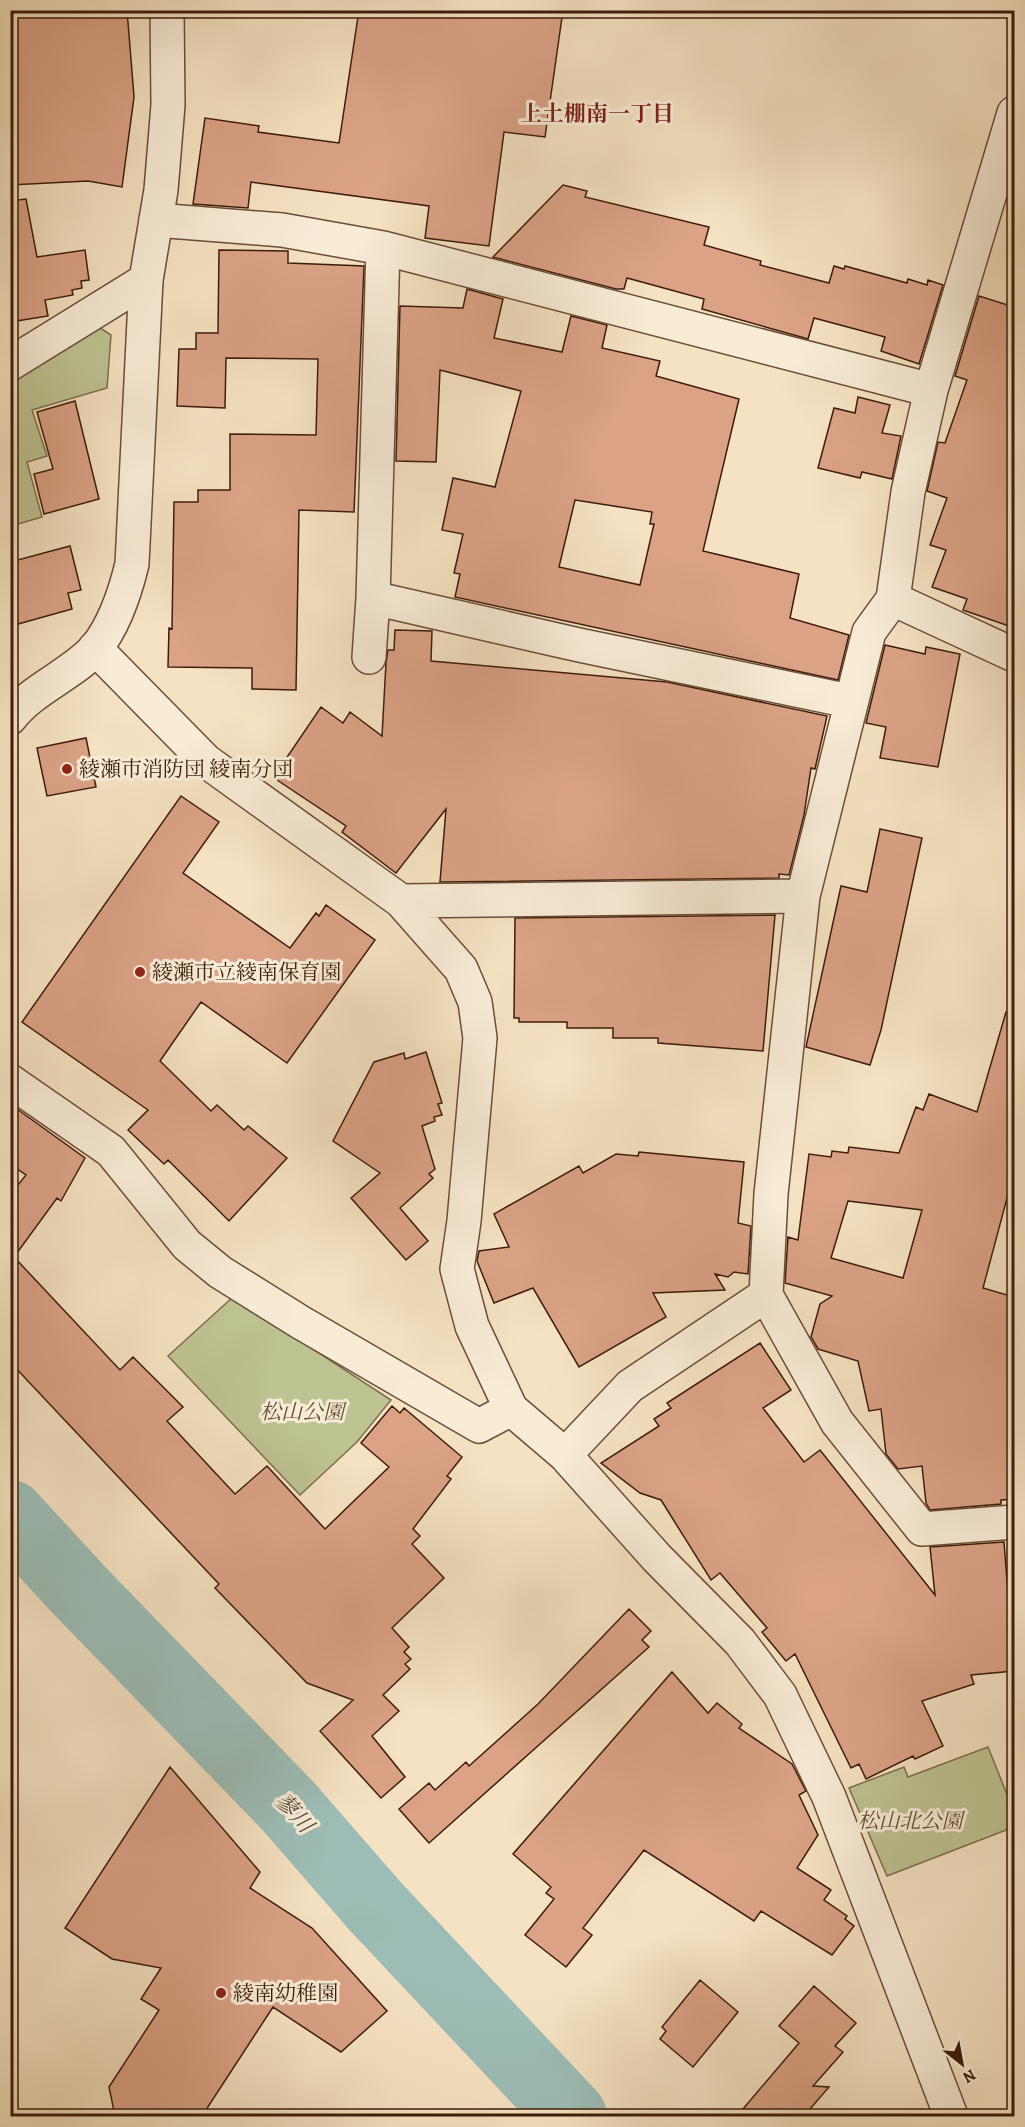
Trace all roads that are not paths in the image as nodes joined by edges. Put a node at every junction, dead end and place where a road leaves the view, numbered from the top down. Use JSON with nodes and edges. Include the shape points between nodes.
{"nodes":[{"id":1,"x":167,"y":10,"type":"edge"},
{"id":2,"x":1012,"y":132,"type":"edge"},
{"id":3,"x":156,"y":220,"type":"junction"},
{"id":4,"x":384,"y":248,"type":"junction"},
{"id":5,"x":146,"y":280,"type":"junction"},
{"id":6,"x":10,"y":364,"type":"edge"},
{"id":7,"x":931,"y":390,"type":"junction"},
{"id":8,"x":373,"y":598,"type":"junction"},
{"id":9,"x":893,"y":599,"type":"junction"},
{"id":10,"x":95,"y":648,"type":"junction"},
{"id":11,"x":1014,"y":655,"type":"edge"},
{"id":12,"x":369,"y":657,"type":"dead end"},
{"id":13,"x":849,"y":701,"type":"junction"},
{"id":14,"x":10,"y":718,"type":"edge"},
{"id":15,"x":803,"y":896,"type":"junction"},
{"id":16,"x":401,"y":901,"type":"junction"},
{"id":17,"x":10,"y":1081,"type":"edge"},
{"id":18,"x":766,"y":1295,"type":"junction"},
{"id":19,"x":511,"y":1409,"type":"junction"},
{"id":20,"x":565,"y":1455,"type":"junction"},
{"id":21,"x":1014,"y":1522,"type":"edge"},
{"id":22,"x":951,"y":2116,"type":"edge"}],
"edges":[{"from":1,"to":3,"type":"street","via":[[168,105]]},
{"from":2,"to":7,"type":"street"},
{"from":3,"to":4,"type":"street","via":[[282,230]]},
{"from":3,"to":5,"type":"street"},
{"from":4,"to":7,"type":"street"},
{"from":4,"to":8,"type":"street"},
{"from":5,"to":6,"type":"street"},
{"from":5,"to":10,"type":"street","via":[[132,564],[125,595]]},
{"from":7,"to":9,"type":"street","via":[[909,492]]},
{"from":8,"to":12,"type":"street"},
{"from":8,"to":13,"type":"street"},
{"from":9,"to":11,"type":"street"},
{"from":9,"to":13,"type":"street","via":[[868,632]]},
{"from":10,"to":14,"type":"street"},
{"from":10,"to":16,"type":"street","via":[[206,761]]},
{"from":13,"to":15,"type":"street"},
{"from":15,"to":16,"type":"street"},
{"from":15,"to":18,"type":"street","via":[[771,1194]]},
{"from":16,"to":19,"type":"street","via":[[461,969],[475,1002],[480,1038],[457,1269],[472,1326]]},
{"from":17,"to":19,"type":"street","via":[[111,1151],[187,1245],[220,1272],[479,1426]]},
{"from":18,"to":20,"type":"street","via":[[630,1386]]},
{"from":18,"to":21,"type":"street","via":[[837,1422],[922,1529]]},
{"from":19,"to":20,"type":"street"},
{"from":20,"to":22,"type":"street","via":[[657,1558],[740,1642],[780,1695],[829,1797]]}]}
